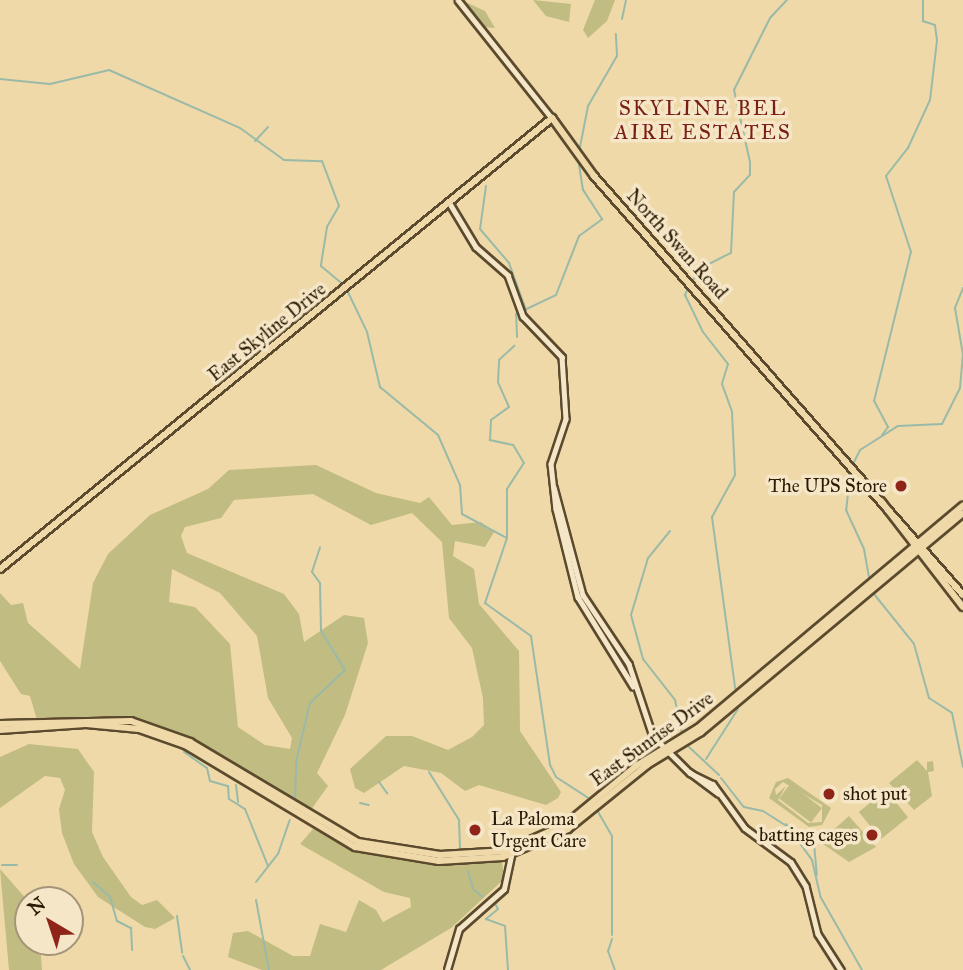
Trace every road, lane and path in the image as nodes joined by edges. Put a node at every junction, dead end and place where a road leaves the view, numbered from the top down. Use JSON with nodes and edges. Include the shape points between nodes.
{"nodes":[{"id":1,"x":458,"y":0,"type":"edge"},
{"id":2,"x":552,"y":118,"type":"junction"},
{"id":3,"x":541,"y":127,"type":"junction"},
{"id":4,"x":559,"y":127,"type":"junction"},
{"id":5,"x":449,"y":202,"type":"junction"},
{"id":6,"x":963,"y":506,"type":"edge"},
{"id":7,"x":963,"y":513,"type":"edge"},
{"id":8,"x":919,"y":547,"type":"junction"},
{"id":9,"x":0,"y":569,"type":"edge"},
{"id":10,"x":963,"y":595,"type":"edge"},
{"id":11,"x":963,"y":607,"type":"edge"},
{"id":12,"x":0,"y":724,"type":"edge"},
{"id":13,"x":0,"y":730,"type":"edge"},
{"id":14,"x":666,"y":751,"type":"junction"},
{"id":15,"x":690,"y":773,"type":"junction"},
{"id":16,"x":701,"y":780,"type":"junction"},
{"id":17,"x":253,"y":785,"type":"junction"},
{"id":18,"x":713,"y":785,"type":"junction"},
{"id":19,"x":718,"y":794,"type":"junction"},
{"id":20,"x":507,"y":854,"type":"junction"},
{"id":21,"x":447,"y":970,"type":"edge"},
{"id":22,"x":841,"y":970,"type":"edge"}],
"edges":[{"from":1,"to":2,"type":"street","name":"North Swan Road"},
{"from":2,"to":3,"type":"main road","name":"East Skyline Drive"},
{"from":2,"to":4,"type":"main road","name":"North Swan Road"},
{"from":3,"to":4,"type":"main road"},
{"from":3,"to":5,"type":"main road","name":"East Skyline Drive"},
{"from":4,"to":8,"type":"main road","name":"North Swan Road"},
{"from":5,"to":9,"type":"main road","name":"East Skyline Drive"},
{"from":5,"to":14,"type":"street","via":[[476,247],[508,275],[523,316],[562,357],[566,419],[552,458],[578,597],[633,686],[645,721]]},
{"from":6,"to":8,"type":"main road","name":"East Sunrise Drive"},
{"from":7,"to":8,"type":"main road","name":"East Sunrise Drive"},
{"from":8,"to":10,"type":"main road","name":"North Swan Road"},
{"from":8,"to":11,"type":"main road","name":"North Swan Road"},
{"from":8,"to":14,"type":"main road","name":"East Sunrise Drive"},
{"from":12,"to":17,"type":"main road","name":"East Sunrise Drive","via":[[131,721],[190,742]]},
{"from":13,"to":17,"type":"main road","name":"East Sunrise Drive","via":[[104,724],[139,729],[185,746]]},
{"from":14,"to":15,"type":"street"},
{"from":14,"to":20,"type":"main road","name":"East Sunrise Drive","via":[[567,826]]},
{"from":15,"to":16,"type":"street"},
{"from":15,"to":18,"type":"street"},
{"from":16,"to":18,"type":"street"},
{"from":16,"to":19,"type":"street"},
{"from":17,"to":20,"type":"main road","name":"East Sunrise Drive","via":[[350,839],[439,858]]},
{"from":18,"to":19,"type":"street"},
{"from":19,"to":22,"type":"street","via":[[745,828],[800,874],[818,934]]},
{"from":20,"to":21,"type":"street","via":[[505,881],[456,934]]}]}
